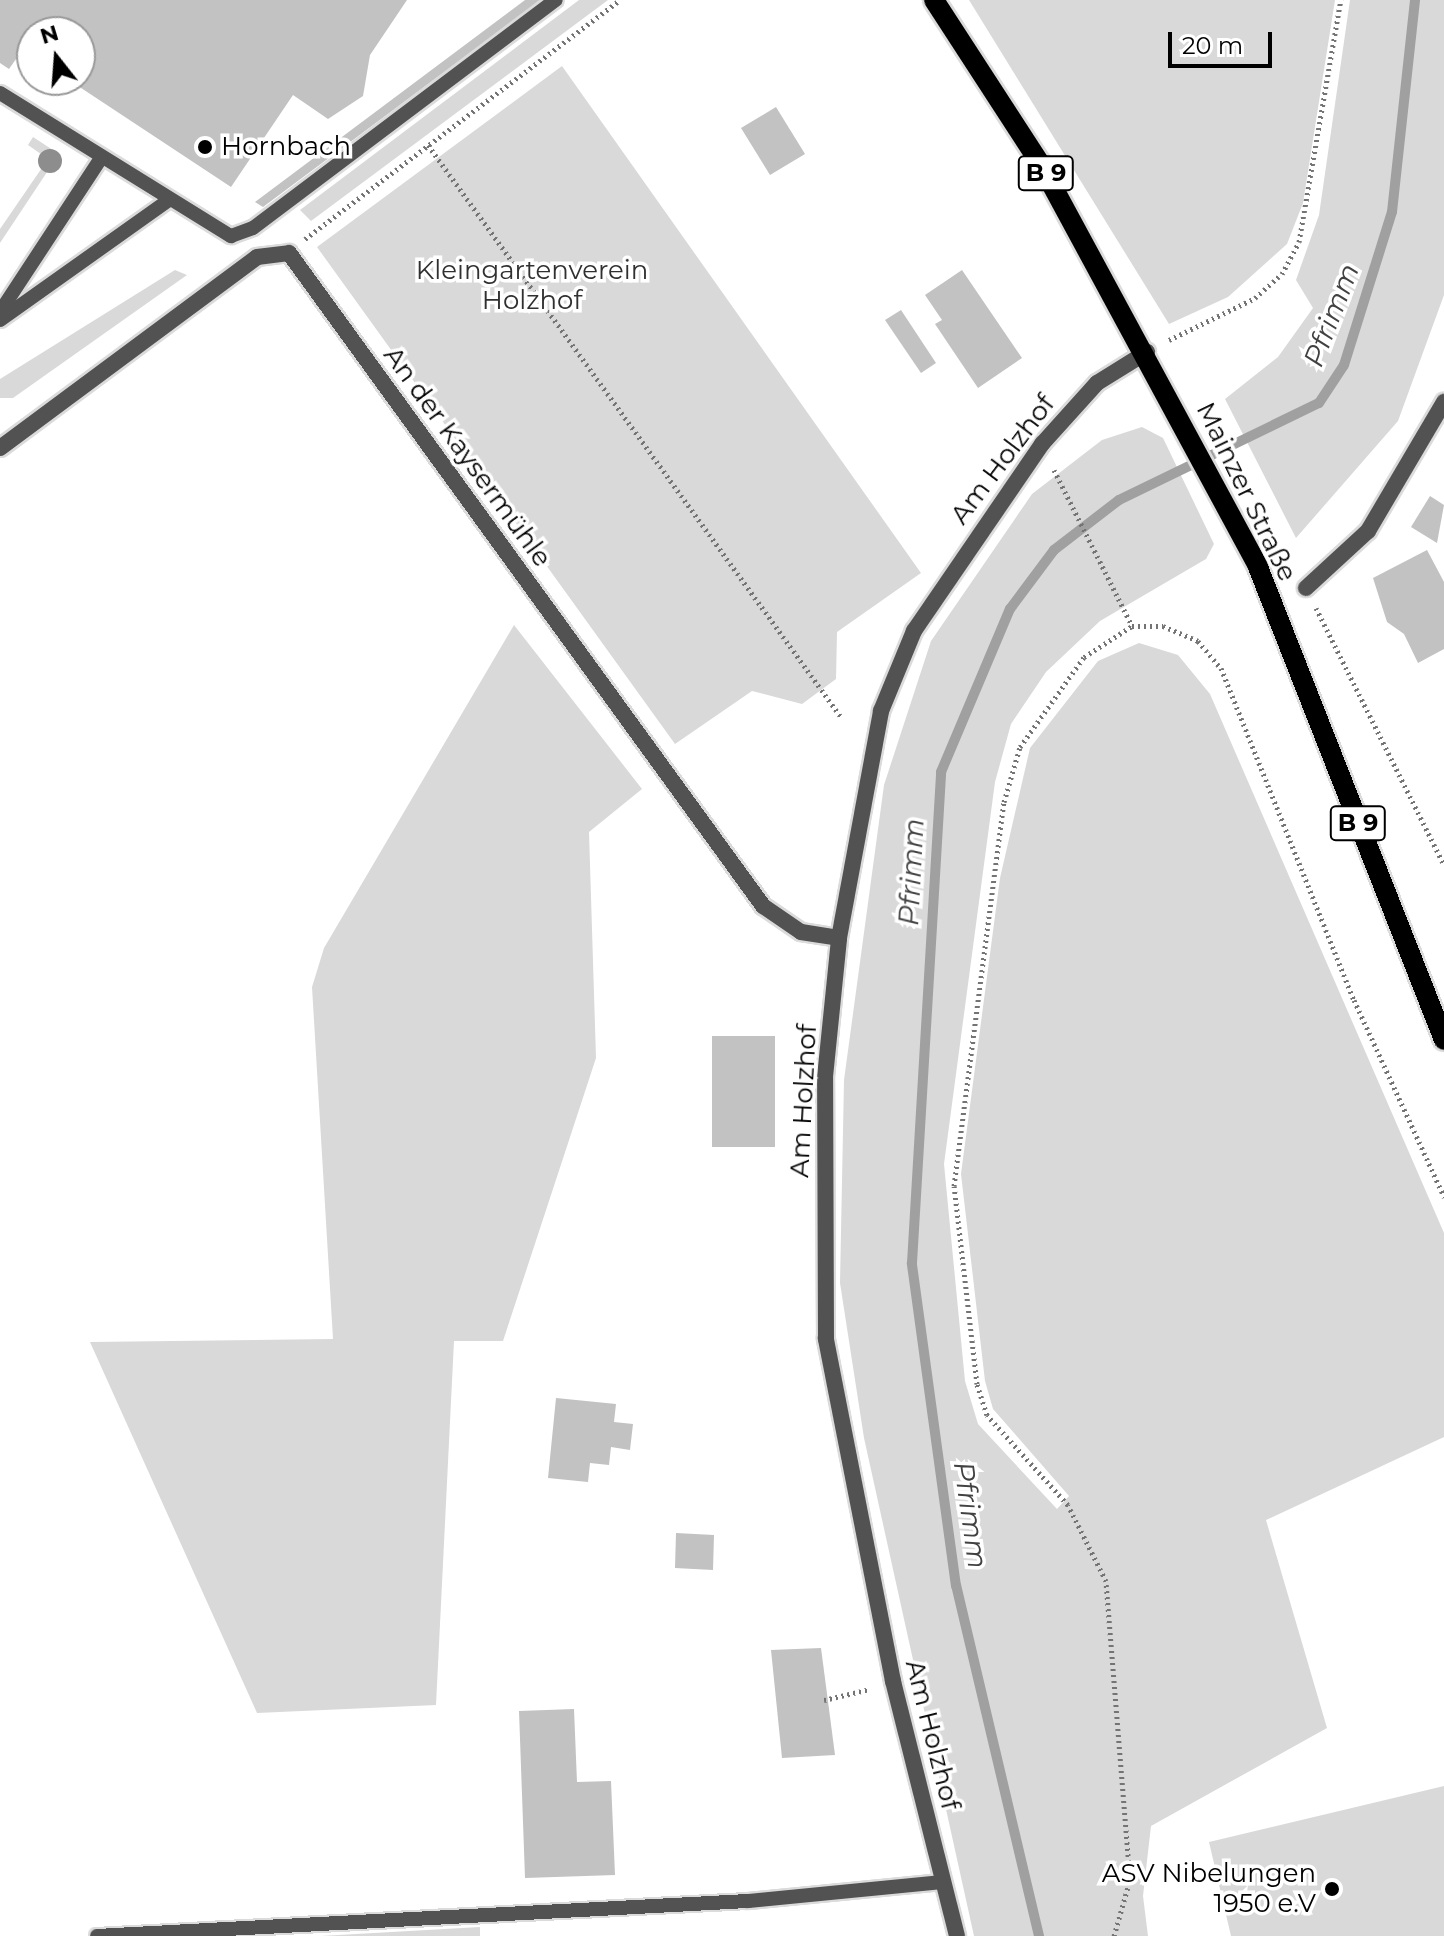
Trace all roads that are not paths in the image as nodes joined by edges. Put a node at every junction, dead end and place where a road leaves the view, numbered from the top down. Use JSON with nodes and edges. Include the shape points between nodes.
{"nodes":[{"id":1,"x":556,"y":0,"type":"edge"},
{"id":2,"x":934,"y":0,"type":"edge"},
{"id":3,"x":0,"y":93,"type":"edge"},
{"id":4,"x":101,"y":158,"type":"junction"},
{"id":5,"x":169,"y":200,"type":"junction"},
{"id":6,"x":0,"y":312,"type":"edge"},
{"id":7,"x":0,"y":320,"type":"edge"},
{"id":8,"x":1147,"y":352,"type":"junction"},
{"id":9,"x":1444,"y":402,"type":"edge"},
{"id":10,"x":0,"y":448,"type":"edge"},
{"id":11,"x":1306,"y":588,"type":"road end"},
{"id":12,"x":839,"y":938,"type":"junction"},
{"id":13,"x":1444,"y":1040,"type":"edge"},
{"id":14,"x":943,"y":1882,"type":"junction"},
{"id":15,"x":97,"y":1936,"type":"edge"},
{"id":16,"x":957,"y":1936,"type":"edge"}],
"edges":[{"from":1,"to":5,"type":"lane","via":[[253,228],[220,235]]},
{"from":2,"to":8,"type":"main road","name":"Mainzer Straße","number":"B 9","via":[[1040,163]]},
{"from":3,"to":4,"type":"lane"},
{"from":4,"to":5,"type":"lane"},
{"from":4,"to":6,"type":"lane"},
{"from":5,"to":7,"type":"lane"},
{"from":8,"to":12,"type":"street","name":"Am Holzhof","via":[[1097,383],[1042,444],[914,631],[881,711]]},
{"from":8,"to":13,"type":"main road","name":"Mainzer Straße","number":"B 9","via":[[1273,607]]},
{"from":9,"to":11,"type":"street","via":[[1368,531]]},
{"from":10,"to":12,"type":"street","name":"An der Kaysermühle","via":[[257,257],[289,253],[763,906],[801,932]]},
{"from":12,"to":14,"type":"street","name":"Am Holzhof","via":[[825,1077],[826,1339],[893,1681]]},
{"from":14,"to":15,"type":"lane","via":[[733,1902]]},
{"from":14,"to":16,"type":"street","name":"Am Holzhof"}]}
